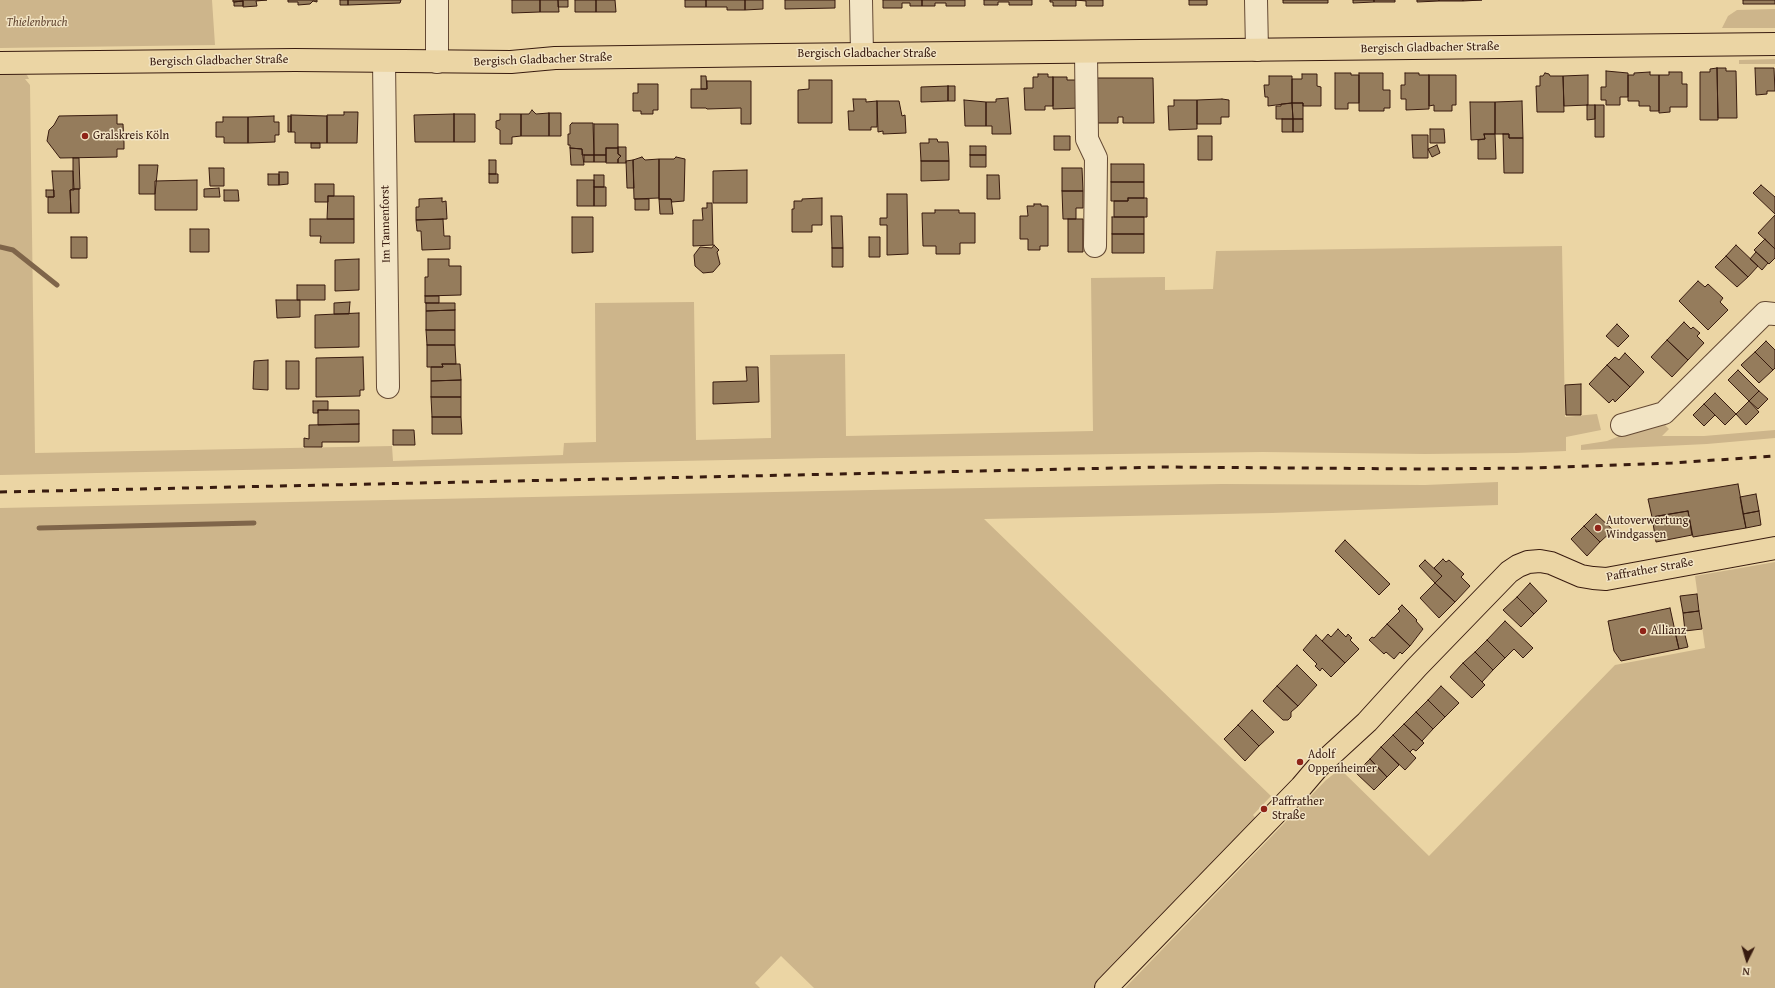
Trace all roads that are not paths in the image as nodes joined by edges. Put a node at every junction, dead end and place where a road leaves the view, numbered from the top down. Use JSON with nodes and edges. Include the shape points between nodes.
{"nodes":[{"id":1,"x":437,"y":0,"type":"edge"},
{"id":2,"x":861,"y":0,"type":"edge"},
{"id":3,"x":1256,"y":0,"type":"edge"},
{"id":4,"x":1775,"y":44,"type":"edge"},
{"id":5,"x":1257,"y":50,"type":"junction"},
{"id":6,"x":1086,"y":52,"type":"junction"},
{"id":7,"x":862,"y":54,"type":"junction"},
{"id":8,"x":384,"y":62,"type":"junction"},
{"id":9,"x":437,"y":62,"type":"junction"},
{"id":10,"x":0,"y":63,"type":"edge"},
{"id":11,"x":1095,"y":246,"type":"dead end"},
{"id":12,"x":1775,"y":314,"type":"edge"},
{"id":13,"x":388,"y":387,"type":"dead end"},
{"id":14,"x":1622,"y":425,"type":"dead end"},
{"id":15,"x":1775,"y":548,"type":"edge"},
{"id":16,"x":1106,"y":988,"type":"edge"}],
"edges":[{"from":1,"to":9,"type":"street"},
{"from":2,"to":7,"type":"street"},
{"from":3,"to":5,"type":"street"},
{"from":4,"to":5,"type":"main road","name":"Bergisch Gladbacher Straße"},
{"from":5,"to":6,"type":"main road","name":"Bergisch Gladbacher Straße"},
{"from":6,"to":7,"type":"main road","name":"Bergisch Gladbacher Straße"},
{"from":6,"to":11,"type":"street","via":[[1087,139],[1096,158]]},
{"from":7,"to":9,"type":"main road","name":"Bergisch Gladbacher Straße"},
{"from":8,"to":9,"type":"main road","name":"Bergisch Gladbacher Straße"},
{"from":8,"to":10,"type":"main road","name":"Bergisch Gladbacher Straße","via":[[295,60]]},
{"from":8,"to":13,"type":"street","name":"Im Tannenforst"},
{"from":12,"to":14,"type":"street","via":[[1765,313],[1664,413]]},
{"from":15,"to":16,"type":"main road","name":"Paffrather Straße","via":[[1606,579],[1581,576],[1540,561],[1518,566],[1509,572],[1367,722],[1318,767]]}]}
